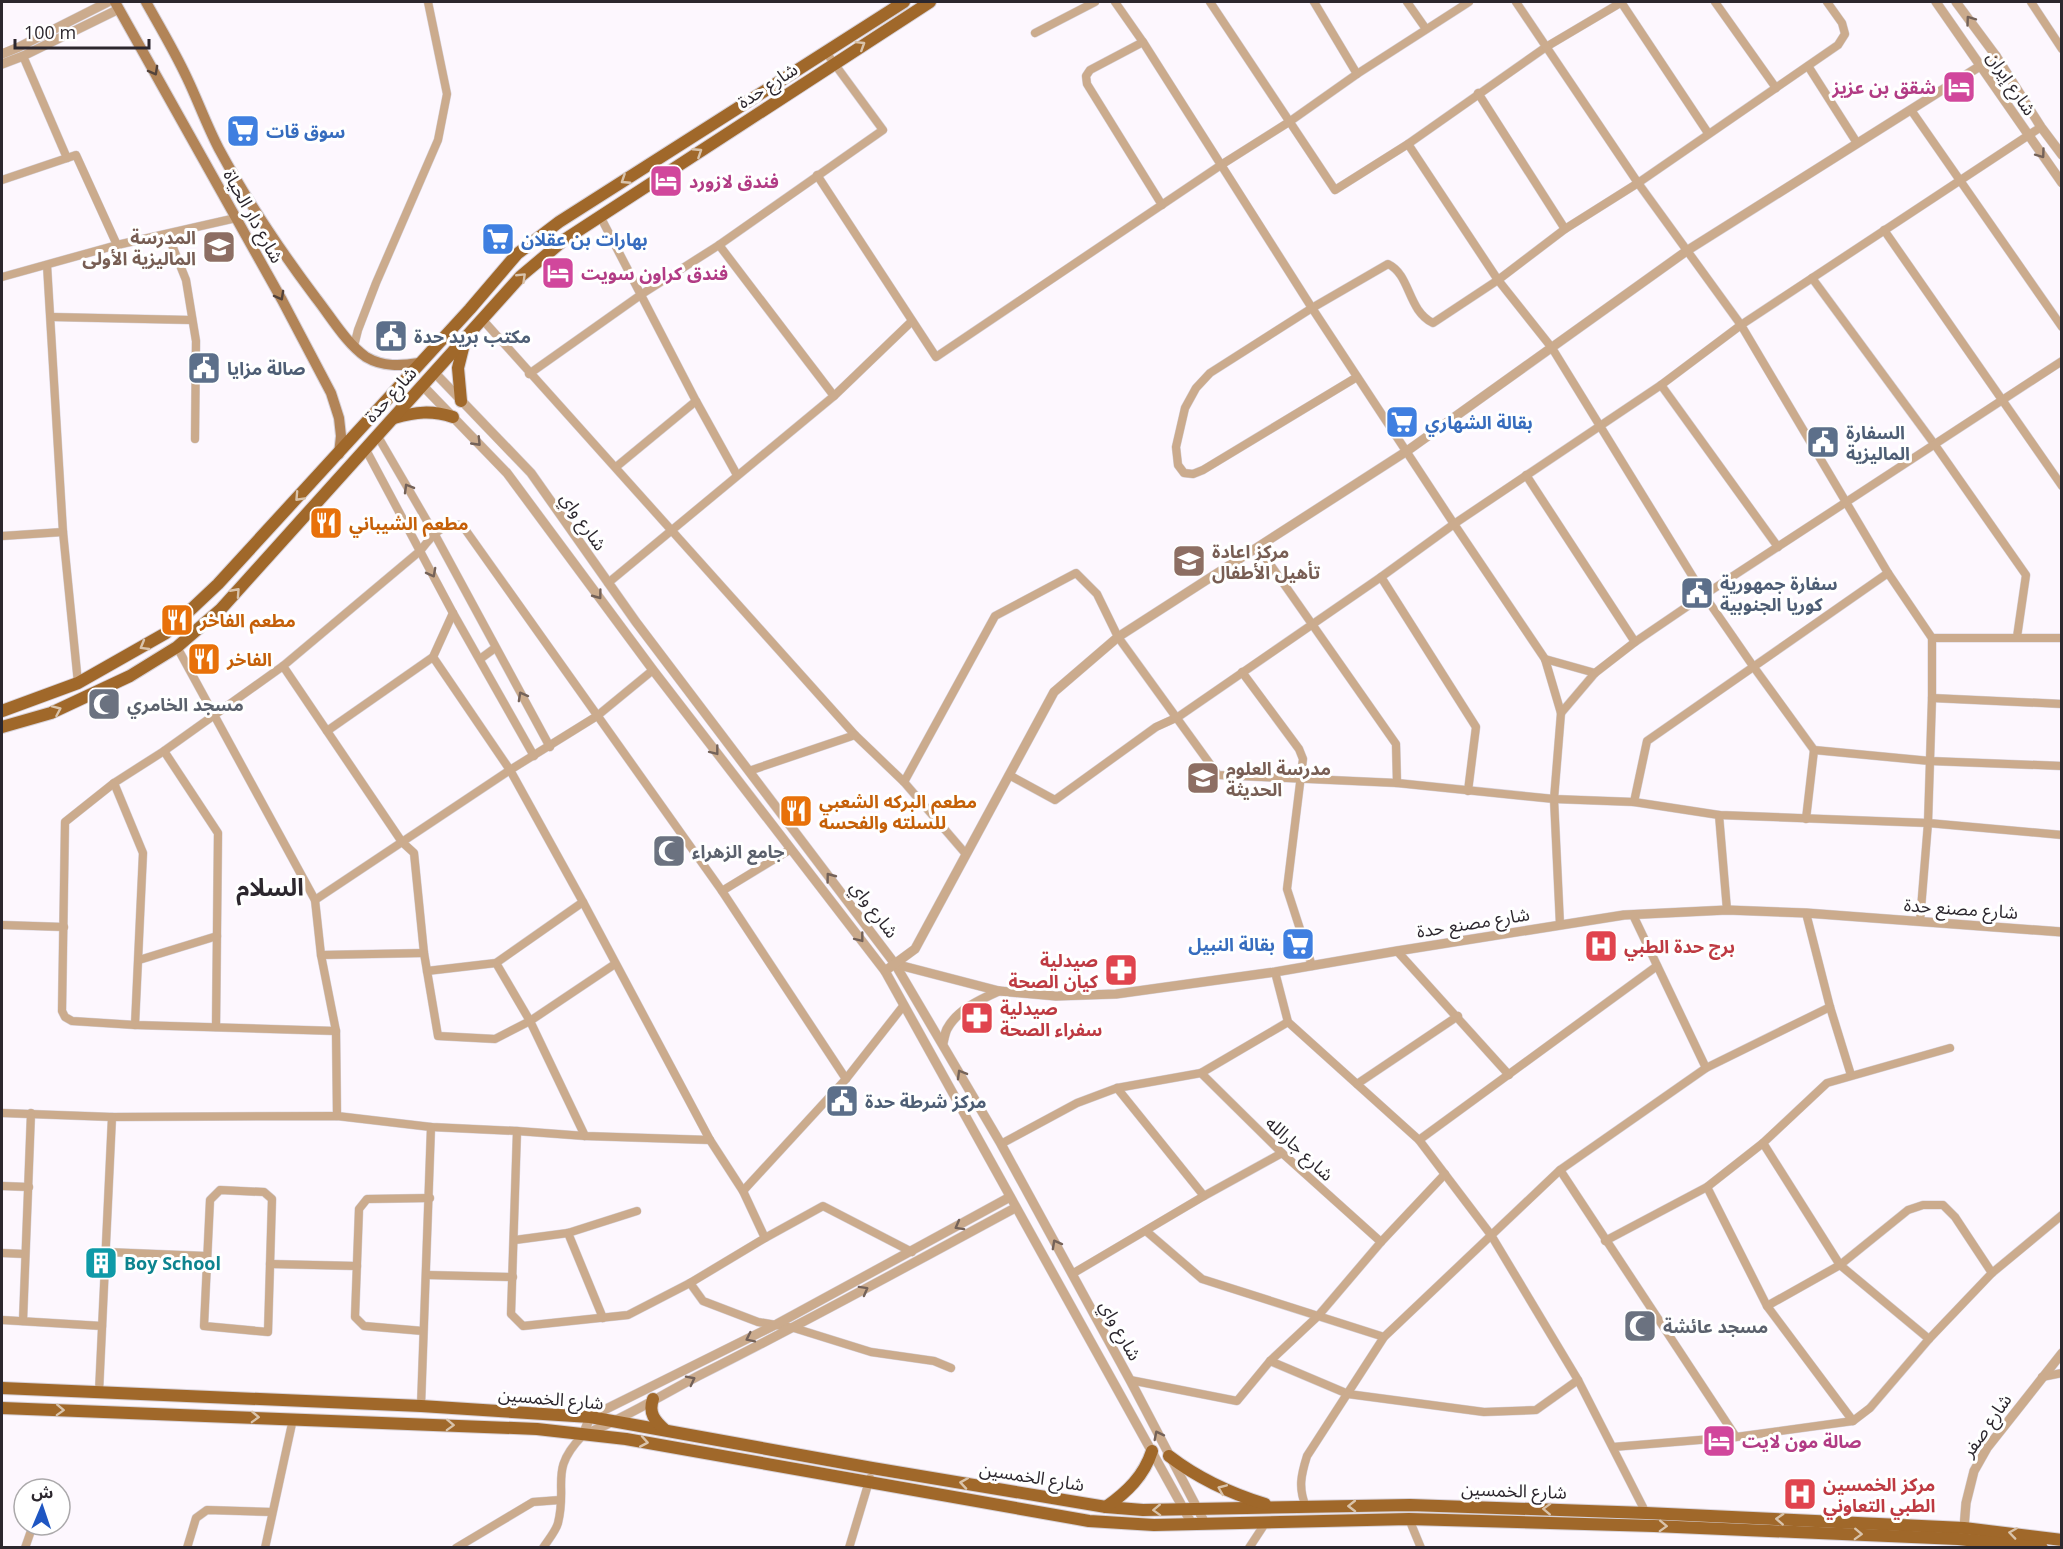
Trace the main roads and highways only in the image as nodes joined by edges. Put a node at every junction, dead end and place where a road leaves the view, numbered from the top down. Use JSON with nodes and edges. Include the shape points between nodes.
{"nodes":[{"id":1,"x":146,"y":2,"type":"edge"},
{"id":2,"x":904,"y":2,"type":"edge"},
{"id":3,"x":930,"y":2,"type":"edge"},
{"id":4,"x":117,"y":5,"type":"edge"},
{"id":5,"x":219,"y":148,"type":"junction"},
{"id":6,"x":203,"y":157,"type":"junction"},
{"id":7,"x":470,"y":309,"type":"junction"},
{"id":8,"x":482,"y":319,"type":"junction"},
{"id":9,"x":466,"y":336,"type":"junction"},
{"id":10,"x":419,"y":363,"type":"junction"},
{"id":11,"x":461,"y":401,"type":"road end"},
{"id":12,"x":453,"y":417,"type":"road end"},
{"id":13,"x":393,"y":419,"type":"junction"},
{"id":14,"x":339,"y":454,"type":"junction"},
{"id":15,"x":166,"y":633,"type":"junction"},
{"id":16,"x":177,"y":647,"type":"junction"},
{"id":17,"x":2,"y":711,"type":"edge"},
{"id":18,"x":2,"y":727,"type":"edge"},
{"id":19,"x":2,"y":1388,"type":"edge"},
{"id":20,"x":653,"y":1399,"type":"road end"},
{"id":21,"x":2,"y":1408,"type":"edge"},
{"id":22,"x":665,"y":1430,"type":"junction"},
{"id":23,"x":1152,"y":1451,"type":"road end"},
{"id":24,"x":1169,"y":1456,"type":"road end"},
{"id":25,"x":1106,"y":1507,"type":"junction"},
{"id":26,"x":1277,"y":1508,"type":"junction"},
{"id":27,"x":1605,"y":1511,"type":"junction"},
{"id":28,"x":1605,"y":1524,"type":"junction"},
{"id":29,"x":1960,"y":1538,"type":"edge"},
{"id":30,"x":2061,"y":1540,"type":"edge"},
{"id":31,"x":2042,"y":1548,"type":"edge"}],
"edges":[{"from":1,"to":5,"type":"main road","name":"شارع دار الحياة"},
{"from":2,"to":7,"type":"main road","name":"شارع حدة","one_way":true,"via":[[559,222],[517,254]]},
{"from":8,"to":3,"type":"main road","name":"شارع حدة","one_way":true,"via":[[564,240]]},
{"from":4,"to":6,"type":"main road","name":"شارع دار الحياة","one_way":true},
{"from":5,"to":6,"type":"main road"},
{"from":5,"to":10,"type":"main road","name":"شارع دار الحياة","via":[[276,244],[354,346],[381,364]]},
{"from":6,"to":14,"type":"main road","name":"شارع دار الحياة","one_way":true,"via":[[331,393],[339,418]]},
{"from":7,"to":8,"type":"main road"},
{"from":7,"to":10,"type":"main road","name":"شارع حدة"},
{"from":8,"to":9,"type":"main road","name":"شارع حدة"},
{"from":9,"to":11,"type":"main road","via":[[458,368]]},
{"from":9,"to":13,"type":"main road","name":"شارع حدة"},
{"from":10,"to":14,"type":"main road","name":"شارع حدة"},
{"from":12,"to":13,"type":"main road","via":[[420,411]]},
{"from":16,"to":13,"type":"main road","name":"شارع حدة","one_way":true,"via":[[221,609]]},
{"from":14,"to":15,"type":"main road","name":"شارع حدة","one_way":true,"via":[[218,584]]},
{"from":15,"to":16,"type":"main road"},
{"from":15,"to":17,"type":"main road","name":"شارع حدة","one_way":true,"via":[[78,684]]},
{"from":18,"to":16,"type":"main road","name":"شارع حدة","one_way":true,"via":[[51,713],[130,676]]},
{"from":19,"to":22,"type":"main road","name":"شارع الخمسين","via":[[421,1406],[590,1417]]},
{"from":20,"to":22,"type":"main road","via":[[654,1418]]},
{"from":21,"to":28,"type":"main road","name":"شارع الخمسين","one_way":true,"via":[[537,1429],[626,1439],[1089,1521],[1154,1525],[1409,1519]]},
{"from":25,"to":22,"type":"main road","name":"شارع الخمسين","one_way":true},
{"from":23,"to":25,"type":"main road","via":[[1135,1482]]},
{"from":26,"to":24,"type":"main road","one_way":true,"via":[[1220,1489]]},
{"from":26,"to":25,"type":"main road","name":"شارع الخمسين","one_way":true},
{"from":27,"to":26,"type":"main road","name":"شارع الخمسين","one_way":true,"via":[[1410,1505]]},
{"from":27,"to":28,"type":"main road"},
{"from":29,"to":27,"type":"main road","name":"شارع الخمسين","one_way":true},
{"from":28,"to":29,"type":"main road","name":"شارع الخمسين","one_way":true},
{"from":30,"to":29,"type":"main road","name":"شارع الخمسين","one_way":true},
{"from":29,"to":31,"type":"main road","name":"شارع الخمسين"}]}
